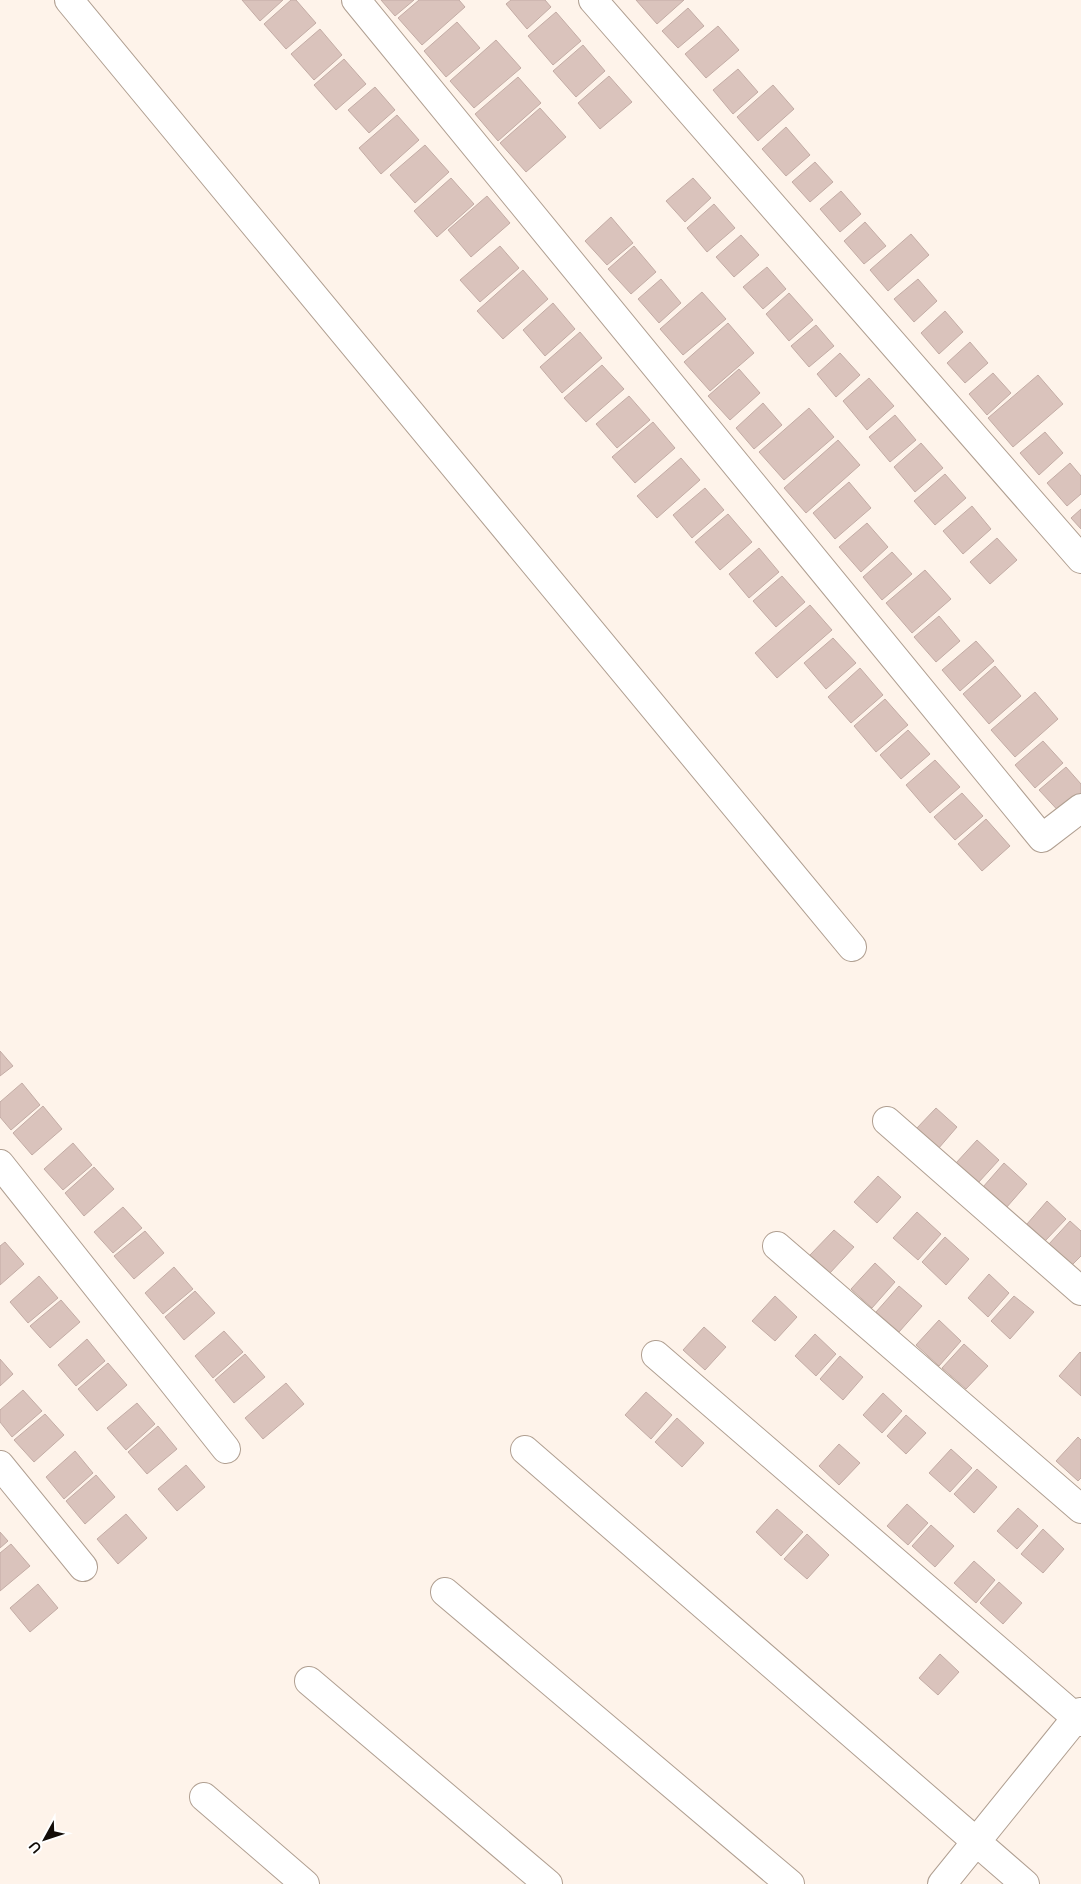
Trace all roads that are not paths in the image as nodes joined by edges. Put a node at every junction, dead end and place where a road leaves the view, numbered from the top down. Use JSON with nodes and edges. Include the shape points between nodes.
{"nodes":[{"id":1,"x":69,"y":0,"type":"edge"},
{"id":2,"x":356,"y":0,"type":"edge"},
{"id":3,"x":593,"y":0,"type":"edge"},
{"id":4,"x":1081,"y":559,"type":"edge"},
{"id":5,"x":1081,"y":808,"type":"edge"},
{"id":6,"x":852,"y":947,"type":"dead end"},
{"id":7,"x":887,"y":1121,"type":"dead end"},
{"id":8,"x":0,"y":1164,"type":"edge"},
{"id":9,"x":777,"y":1246,"type":"dead end"},
{"id":10,"x":1081,"y":1292,"type":"edge"},
{"id":11,"x":656,"y":1355,"type":"dead end"},
{"id":12,"x":226,"y":1449,"type":"dead end"},
{"id":13,"x":525,"y":1450,"type":"dead end"},
{"id":14,"x":0,"y":1464,"type":"edge"},
{"id":15,"x":1081,"y":1509,"type":"edge"},
{"id":16,"x":83,"y":1568,"type":"dead end"},
{"id":17,"x":445,"y":1592,"type":"dead end"},
{"id":18,"x":309,"y":1681,"type":"dead end"},
{"id":19,"x":1080,"y":1718,"type":"edge"},
{"id":20,"x":204,"y":1797,"type":"dead end"},
{"id":21,"x":977,"y":1842,"type":"junction"},
{"id":22,"x":305,"y":1884,"type":"edge"},
{"id":23,"x":548,"y":1884,"type":"edge"},
{"id":24,"x":790,"y":1884,"type":"edge"},
{"id":25,"x":942,"y":1884,"type":"edge"},
{"id":26,"x":1025,"y":1884,"type":"edge"}],
"edges":[{"from":1,"to":6,"type":"street"},
{"from":2,"to":5,"type":"street","via":[[1042,838]]},
{"from":3,"to":4,"type":"street"},
{"from":7,"to":10,"type":"street"},
{"from":8,"to":12,"type":"street"},
{"from":9,"to":15,"type":"street"},
{"from":11,"to":19,"type":"street"},
{"from":13,"to":21,"type":"street"},
{"from":14,"to":16,"type":"street"},
{"from":17,"to":24,"type":"street"},
{"from":18,"to":23,"type":"street"},
{"from":19,"to":21,"type":"street"},
{"from":20,"to":22,"type":"street"},
{"from":21,"to":25,"type":"street"},
{"from":21,"to":26,"type":"street"}]}
